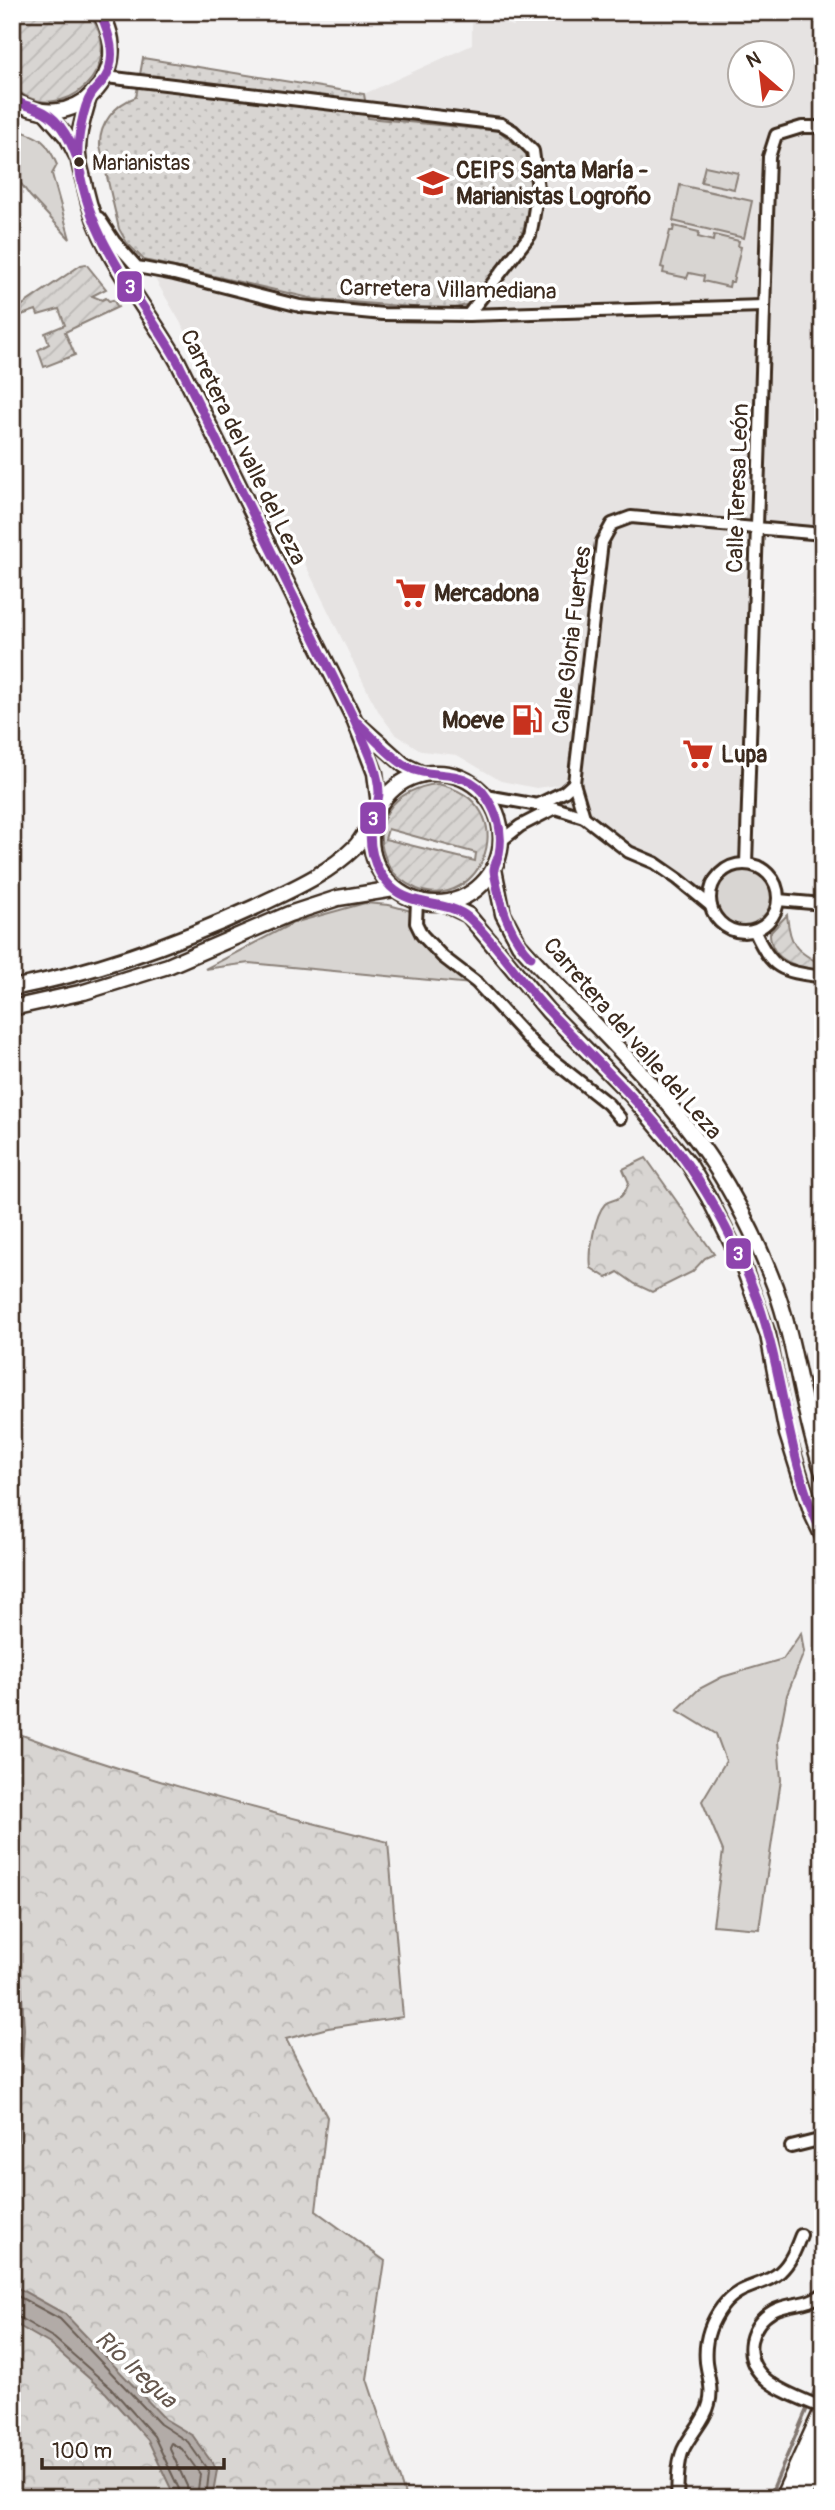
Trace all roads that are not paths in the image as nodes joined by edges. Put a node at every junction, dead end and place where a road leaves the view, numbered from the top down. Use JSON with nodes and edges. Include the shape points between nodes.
{"nodes":[{"id":1,"x":101,"y":13,"type":"edge"},
{"id":2,"x":106,"y":77,"type":"junction"},
{"id":3,"x":89,"y":97,"type":"junction"},
{"id":4,"x":12,"y":99,"type":"edge"},
{"id":5,"x":45,"y":112,"type":"junction"},
{"id":6,"x":823,"y":127,"type":"edge"},
{"id":7,"x":78,"y":157,"type":"junction"},
{"id":8,"x":88,"y":199,"type":"junction"},
{"id":9,"x":763,"y":306,"type":"junction"},
{"id":10,"x":468,"y":315,"type":"junction"},
{"id":11,"x":756,"y":527,"type":"junction"},
{"id":12,"x":823,"y":534,"type":"edge"},
{"id":13,"x":355,"y":720,"type":"junction"},
{"id":14,"x":423,"y":774,"type":"junction"},
{"id":15,"x":574,"y":783,"type":"junction"},
{"id":16,"x":486,"y":796,"type":"junction"},
{"id":17,"x":379,"y":805,"type":"junction"},
{"id":18,"x":537,"y":805,"type":"junction"},
{"id":19,"x":555,"y":808,"type":"junction"},
{"id":20,"x":584,"y":817,"type":"junction"},
{"id":21,"x":372,"y":821,"type":"junction"},
{"id":22,"x":501,"y":841,"type":"junction"},
{"id":23,"x":746,"y":864,"type":"junction"},
{"id":24,"x":494,"y":869,"type":"junction"},
{"id":25,"x":715,"y":880,"type":"junction"},
{"id":26,"x":394,"y":889,"type":"junction"},
{"id":27,"x":693,"y":890,"type":"junction"},
{"id":28,"x":778,"y":900,"type":"junction"},
{"id":29,"x":417,"y":901,"type":"junction"},
{"id":30,"x":445,"y":904,"type":"junction"},
{"id":31,"x":823,"y":904,"type":"edge"},
{"id":32,"x":711,"y":906,"type":"junction"},
{"id":33,"x":755,"y":932,"type":"junction"},
{"id":34,"x":823,"y":977,"type":"edge"},
{"id":35,"x":12,"y":988,"type":"edge"},
{"id":36,"x":12,"y":1008,"type":"edge"},
{"id":37,"x":620,"y":1118,"type":"dead end"},
{"id":38,"x":823,"y":1473,"type":"edge"},
{"id":39,"x":823,"y":1537,"type":"edge"},
{"id":40,"x":823,"y":2140,"type":"edge"},
{"id":41,"x":791,"y":2147,"type":"dead end"},
{"id":42,"x":802,"y":2235,"type":"dead end"},
{"id":43,"x":823,"y":2294,"type":"edge"},
{"id":44,"x":823,"y":2408,"type":"edge"},
{"id":45,"x":823,"y":2414,"type":"edge"},
{"id":46,"x":823,"y":2450,"type":"edge"},
{"id":47,"x":677,"y":2498,"type":"edge"},
{"id":48,"x":785,"y":2498,"type":"edge"},
{"id":49,"x":800,"y":2498,"type":"edge"}],
"edges":[{"from":1,"to":2,"type":"main road","via":[[112,44]]},
{"from":2,"to":3,"type":"main road"},
{"from":2,"to":10,"type":"street","via":[[501,124],[513,131],[533,151],[538,188],[530,235]]},
{"from":3,"to":5,"type":"main road","via":[[68,110]]},
{"from":3,"to":7,"type":"main road","name":"Carretera del valle del Leza"},
{"from":4,"to":5,"type":"main road"},
{"from":5,"to":7,"type":"main road","name":"Carretera del valle del Leza"},
{"from":6,"to":9,"type":"street","name":"Calle Teresa León","via":[[776,135],[769,158]]},
{"from":7,"to":8,"type":"main road","name":"Carretera del valle del Leza"},
{"from":8,"to":10,"type":"street","name":"Carretera Villamediana","via":[[114,242],[137,267],[300,306],[383,314]]},
{"from":8,"to":13,"type":"main road","name":"Carretera del valle del Leza","via":[[115,266],[178,362]]},
{"from":9,"to":10,"type":"street","name":"Carretera Villamediana"},
{"from":9,"to":11,"type":"street","name":"Calle Teresa León"},
{"from":11,"to":12,"type":"street","name":"Calle Gloria Fuertes"},
{"from":11,"to":15,"type":"street","name":"Calle Gloria Fuertes","via":[[631,517],[612,524],[602,542]]},
{"from":11,"to":23,"type":"street","name":"Calle Teresa León"},
{"from":13,"to":14,"type":"main road","name":"Carretera del valle del Leza","via":[[404,765]]},
{"from":13,"to":17,"type":"main road","name":"Carretera del valle del Leza","via":[[375,773]]},
{"from":14,"to":16,"type":"main road","via":[[455,775]]},
{"from":14,"to":17,"type":"main road","via":[[402,782]]},
{"from":15,"to":18,"type":"street"},
{"from":15,"to":20,"type":"street"},
{"from":16,"to":18,"type":"street"},
{"from":16,"to":22,"type":"main road","via":[[498,817]]},
{"from":17,"to":21,"type":"main road"},
{"from":18,"to":19,"type":"street"},
{"from":19,"to":20,"type":"street"},
{"from":19,"to":22,"type":"street"},
{"from":20,"to":27,"type":"street","via":[[629,852],[655,863]]},
{"from":21,"to":26,"type":"main road","via":[[371,851],[383,878]]},
{"from":21,"to":35,"type":"main road","via":[[358,845],[303,885],[155,949],[77,974]]},
{"from":22,"to":24,"type":"main road"},
{"from":23,"to":25,"type":"street","via":[[726,869]]},
{"from":23,"to":28,"type":"street","via":[[766,872]]},
{"from":24,"to":30,"type":"main road","via":[[478,888]]},
{"from":24,"to":38,"type":"main road","name":"Carretera del valle del Leza","via":[[503,914],[519,944],[684,1125],[735,1202],[782,1309]]},
{"from":25,"to":27,"type":"street"},
{"from":25,"to":32,"type":"street"},
{"from":26,"to":29,"type":"main road"},
{"from":26,"to":36,"type":"main road","via":[[338,898],[168,966]]},
{"from":27,"to":32,"type":"street"},
{"from":28,"to":31,"type":"street"},
{"from":28,"to":33,"type":"street","via":[[773,916]]},
{"from":29,"to":30,"type":"main road"},
{"from":29,"to":37,"type":"street","via":[[416,923],[422,935],[477,983],[536,1047]]},
{"from":30,"to":39,"type":"main road","name":"Carretera del valle del Leza","via":[[468,915],[548,1011],[630,1094],[689,1164],[737,1254],[761,1314],[787,1434]]},
{"from":32,"to":33,"type":"street","via":[[730,929]]},
{"from":33,"to":34,"type":"street","via":[[777,966]]},
{"from":40,"to":41,"type":"street"},
{"from":42,"to":47,"type":"street","via":[[782,2271],[736,2294],[715,2317],[706,2348],[709,2404],[680,2460]]},
{"from":43,"to":44,"type":"street","via":[[767,2314],[751,2339],[751,2357],[758,2371],[775,2386]]},
{"from":45,"to":48,"type":"highway"},
{"from":46,"to":49,"type":"highway"}]}
